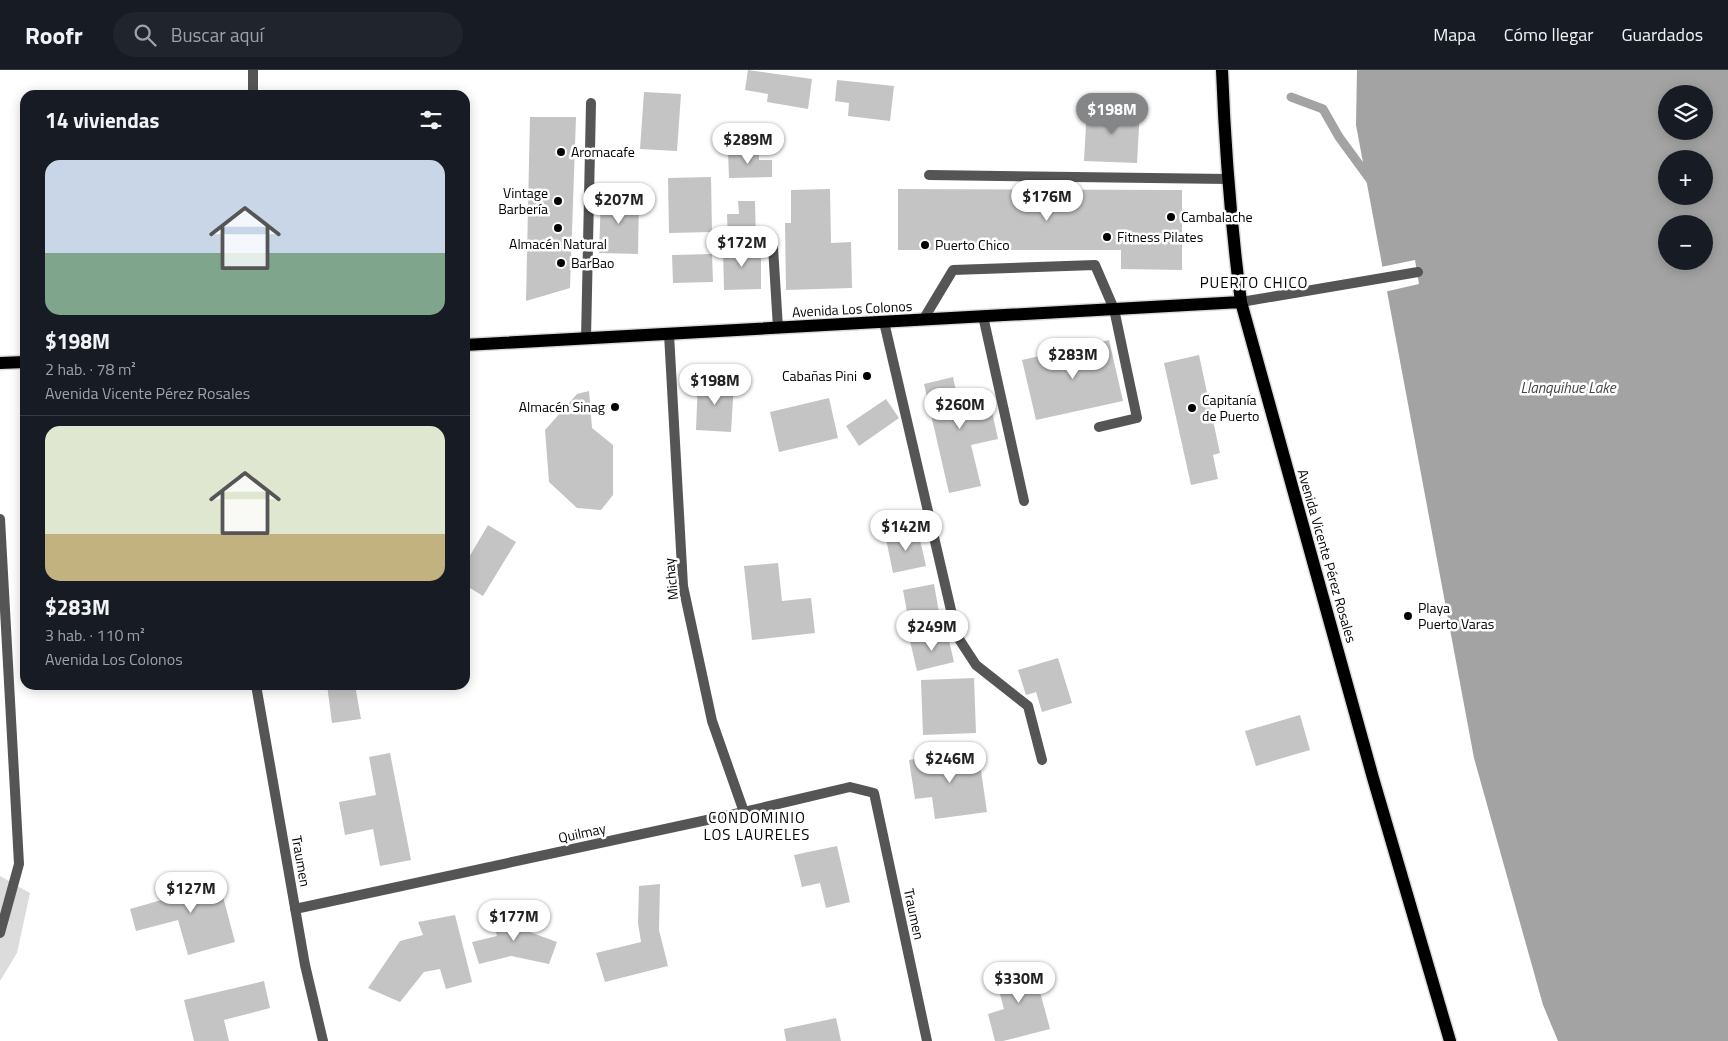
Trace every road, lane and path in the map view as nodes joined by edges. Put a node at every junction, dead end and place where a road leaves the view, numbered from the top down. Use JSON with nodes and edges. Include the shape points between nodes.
{"nodes":[{"id":1,"x":253,"y":70,"type":"edge"},
{"id":2,"x":1222,"y":70,"type":"edge"},
{"id":3,"x":253,"y":90,"type":"edge"},
{"id":4,"x":591,"y":103,"type":"dead end"},
{"id":5,"x":929,"y":175,"type":"dead end"},
{"id":6,"x":1228,"y":179,"type":"junction"},
{"id":7,"x":773,"y":247,"type":"dead end"},
{"id":8,"x":1418,"y":272,"type":"dead end"},
{"id":9,"x":1241,"y":302,"type":"junction"},
{"id":10,"x":1114,"y":309,"type":"junction"},
{"id":11,"x":983,"y":316,"type":"junction"},
{"id":12,"x":923,"y":320,"type":"junction"},
{"id":13,"x":884,"y":322,"type":"junction"},
{"id":14,"x":778,"y":328,"type":"junction"},
{"id":15,"x":669,"y":334,"type":"junction"},
{"id":16,"x":586,"y":338,"type":"junction"},
{"id":17,"x":470,"y":345,"type":"edge"},
{"id":18,"x":20,"y":362,"type":"edge"},
{"id":19,"x":0,"y":363,"type":"edge"},
{"id":20,"x":1099,"y":427,"type":"dead end"},
{"id":21,"x":1024,"y":501,"type":"dead end"},
{"id":22,"x":0,"y":519,"type":"edge"},
{"id":23,"x":257,"y":690,"type":"edge"},
{"id":24,"x":1042,"y":760,"type":"dead end"},
{"id":25,"x":874,"y":793,"type":"joint"},
{"id":26,"x":744,"y":812,"type":"junction"},
{"id":27,"x":295,"y":909,"type":"junction"},
{"id":28,"x":0,"y":934,"type":"edge"},
{"id":29,"x":323,"y":1041,"type":"edge"},
{"id":30,"x":927,"y":1041,"type":"edge"},
{"id":31,"x":1450,"y":1041,"type":"edge"}],
"edges":[{"from":1,"to":3,"type":"street"},
{"from":2,"to":6,"type":"main road","name":"Avenida Vicente Pérez Rosales"},
{"from":4,"to":16,"type":"street"},
{"from":5,"to":6,"type":"street"},
{"from":6,"to":9,"type":"main road","name":"Avenida Vicente Pérez Rosales"},
{"from":7,"to":14,"type":"street"},
{"from":8,"to":9,"type":"street"},
{"from":9,"to":10,"type":"main road","name":"Avenida Los Colonos"},
{"from":9,"to":31,"type":"main road","name":"Avenida Vicente Pérez Rosales","via":[[1373,778]]},
{"from":10,"to":11,"type":"main road","name":"Avenida Los Colonos"},
{"from":10,"to":12,"type":"street","via":[[1095,265],[953,270]]},
{"from":10,"to":20,"type":"street","via":[[1137,418]]},
{"from":11,"to":12,"type":"main road","name":"Avenida Los Colonos"},
{"from":11,"to":21,"type":"street"},
{"from":12,"to":13,"type":"main road","name":"Avenida Los Colonos"},
{"from":13,"to":14,"type":"main road","name":"Avenida Los Colonos"},
{"from":13,"to":24,"type":"street","via":[[957,636],[976,665],[1028,706]]},
{"from":14,"to":15,"type":"main road","name":"Avenida Los Colonos"},
{"from":15,"to":16,"type":"main road","name":"Avenida Los Colonos"},
{"from":15,"to":26,"type":"street","name":"Michay","via":[[683,586],[712,721]]},
{"from":16,"to":17,"type":"main road","name":"Avenida Los Colonos"},
{"from":18,"to":19,"type":"main road"},
{"from":22,"to":28,"type":"street","via":[[19,864]]},
{"from":23,"to":27,"type":"street","name":"Traumen"},
{"from":25,"to":26,"type":"street","name":"Quilmay","via":[[850,787]]},
{"from":25,"to":30,"type":"street","name":"Traumen"},
{"from":26,"to":27,"type":"street","name":"Quilmay"},
{"from":27,"to":29,"type":"street","name":"Traumen"}]}
